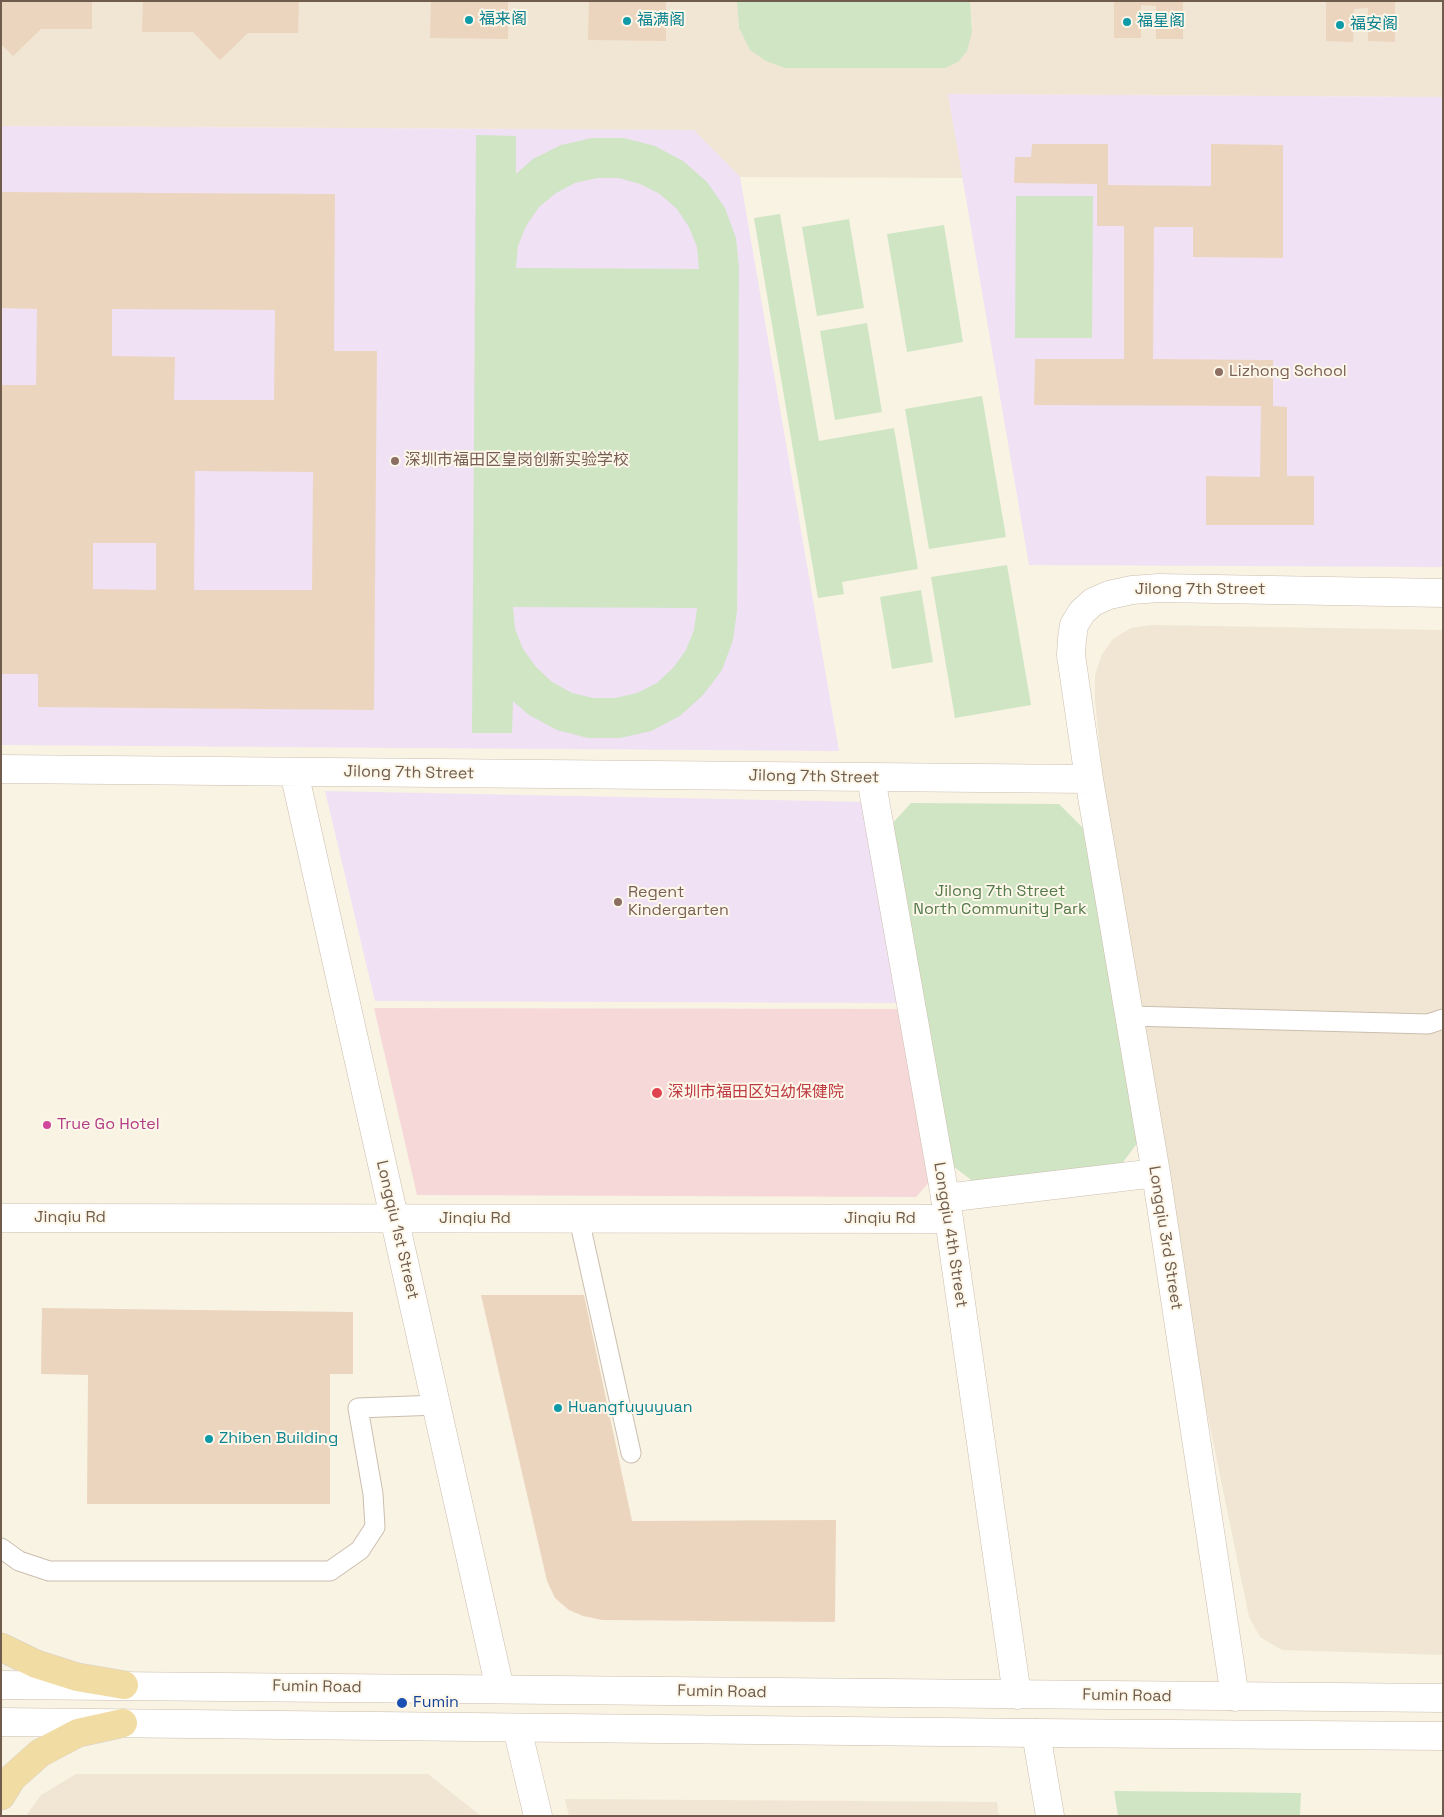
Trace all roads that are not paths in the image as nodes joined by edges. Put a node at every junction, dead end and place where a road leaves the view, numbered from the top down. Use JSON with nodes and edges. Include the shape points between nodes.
{"nodes":[{"id":1,"x":1443,"y":592,"type":"edge"},
{"id":2,"x":1,"y":769,"type":"edge"},
{"id":3,"x":294,"y":772,"type":"junction"},
{"id":4,"x":871,"y":778,"type":"junction"},
{"id":5,"x":1089,"y":779,"type":"junction"},
{"id":6,"x":1130,"y":1016,"type":"junction"},
{"id":7,"x":1443,"y":1019,"type":"edge"},
{"id":8,"x":1156,"y":1173,"type":"junction"},
{"id":9,"x":947,"y":1209,"type":"junction"},
{"id":10,"x":1,"y":1218,"type":"edge"},
{"id":11,"x":395,"y":1219,"type":"junction"},
{"id":12,"x":579,"y":1219,"type":"junction"},
{"id":13,"x":437,"y":1405,"type":"junction"},
{"id":14,"x":631,"y":1453,"type":"dead end"},
{"id":15,"x":1,"y":1548,"type":"edge"},
{"id":16,"x":1,"y":1647,"type":"edge"},
{"id":17,"x":1,"y":1684,"type":"edge"},
{"id":18,"x":124,"y":1685,"type":"junction"},
{"id":19,"x":500,"y":1689,"type":"junction"},
{"id":20,"x":1017,"y":1695,"type":"junction"},
{"id":21,"x":1235,"y":1697,"type":"junction"},
{"id":22,"x":1443,"y":1698,"type":"edge"},
{"id":23,"x":1,"y":1722,"type":"edge"},
{"id":24,"x":123,"y":1722,"type":"junction"},
{"id":25,"x":517,"y":1728,"type":"junction"},
{"id":26,"x":1036,"y":1734,"type":"junction"},
{"id":27,"x":1443,"y":1736,"type":"edge"},
{"id":28,"x":1,"y":1796,"type":"edge"},
{"id":29,"x":538,"y":1816,"type":"edge"},
{"id":30,"x":1050,"y":1816,"type":"edge"}],
"edges":[{"from":1,"to":5,"type":"street","name":"Jilong 7th Street","via":[[1159,588],[1132,590],[1094,602],[1074,625],[1071,655]]},
{"from":2,"to":3,"type":"street","name":"Jilong 7th Street"},
{"from":3,"to":4,"type":"street","name":"Jilong 7th Street"},
{"from":3,"to":11,"type":"street","name":"Longqiu 1st Street"},
{"from":4,"to":5,"type":"street","name":"Jilong 7th Street"},
{"from":4,"to":9,"type":"street","name":"Longqiu 4th Street"},
{"from":5,"to":6,"type":"street","name":"Longqiu 3rd Street"},
{"from":6,"to":7,"type":"lane","via":[[1428,1024]]},
{"from":6,"to":8,"type":"street","name":"Longqiu 3rd Street"},
{"from":8,"to":9,"type":"street","name":"Jinqiu Rd"},
{"from":8,"to":21,"type":"street","name":"Longqiu 3rd Street"},
{"from":9,"to":12,"type":"street","name":"Jinqiu Rd"},
{"from":9,"to":20,"type":"street","name":"Longqiu 4th Street"},
{"from":10,"to":11,"type":"street","name":"Jinqiu Rd"},
{"from":11,"to":12,"type":"street","name":"Jinqiu Rd"},
{"from":11,"to":13,"type":"street","name":"Longqiu 1st Street"},
{"from":12,"to":14,"type":"lane"},
{"from":13,"to":15,"type":"lane","via":[[358,1408],[373,1494],[375,1527],[360,1550],[330,1571],[49,1571],[19,1561]]},
{"from":13,"to":19,"type":"street","name":"Longqiu 1st Street"},
{"from":16,"to":18,"type":"main road","via":[[36,1664],[78,1677]]},
{"from":17,"to":18,"type":"street","name":"Fumin Road"},
{"from":18,"to":19,"type":"street","name":"Fumin Road"},
{"from":19,"to":20,"type":"street","name":"Fumin Road"},
{"from":20,"to":21,"type":"street","name":"Fumin Road"},
{"from":21,"to":22,"type":"street","name":"Fumin Road"},
{"from":23,"to":24,"type":"street"},
{"from":24,"to":25,"type":"street"},
{"from":24,"to":28,"type":"main road","via":[[78,1733],[40,1753],[12,1778]]},
{"from":25,"to":26,"type":"street"},
{"from":25,"to":29,"type":"street"},
{"from":26,"to":27,"type":"street"},
{"from":26,"to":30,"type":"street"}]}
